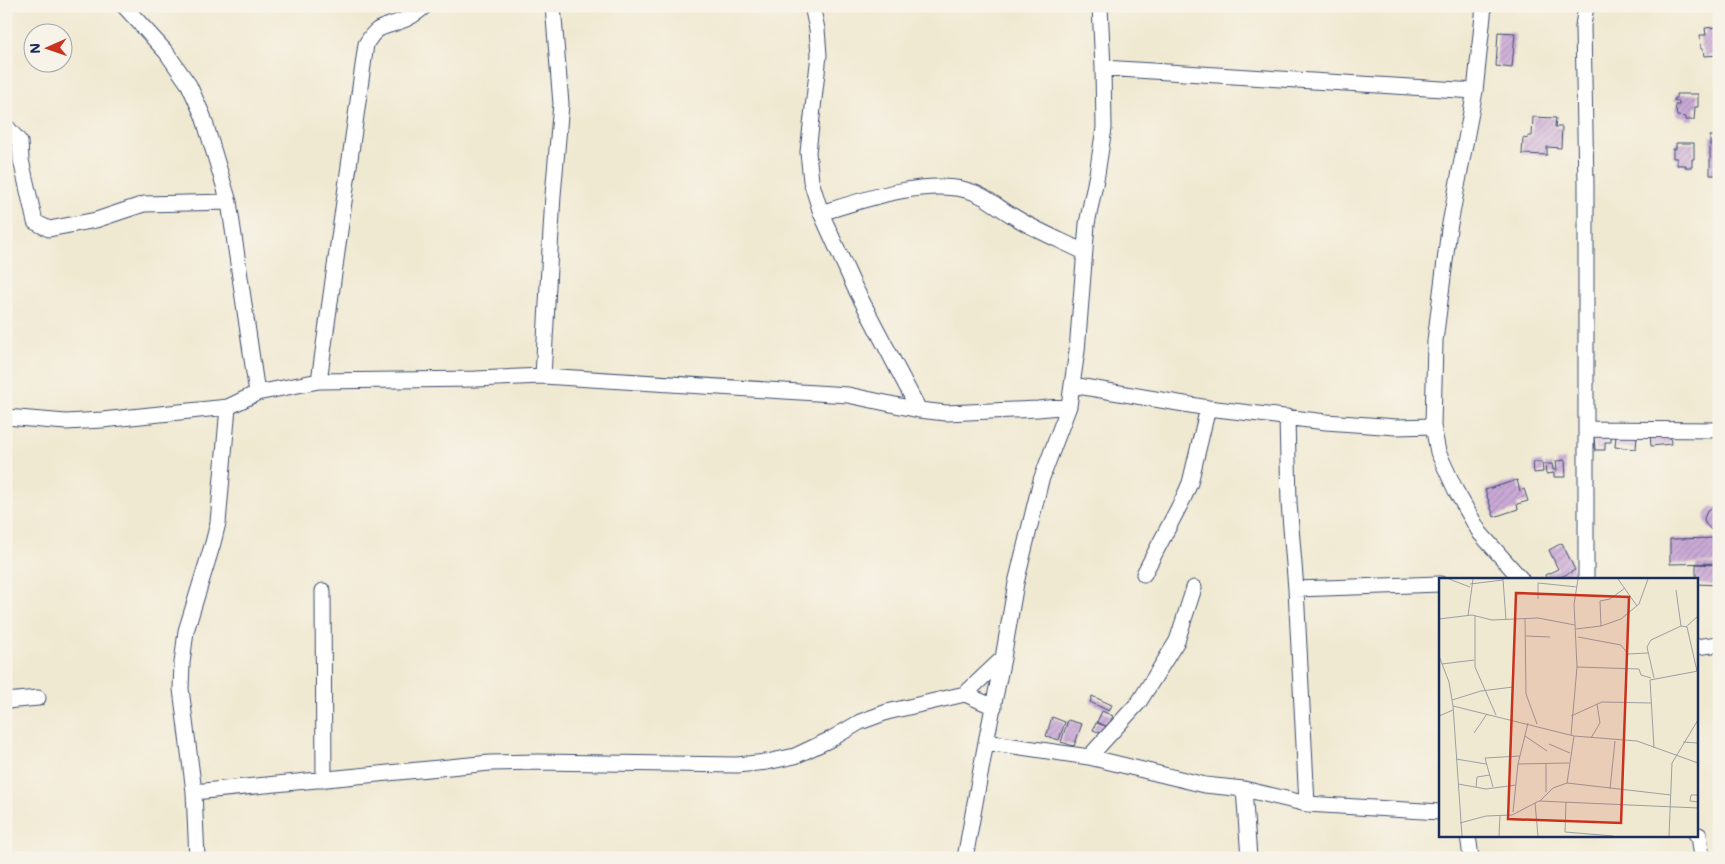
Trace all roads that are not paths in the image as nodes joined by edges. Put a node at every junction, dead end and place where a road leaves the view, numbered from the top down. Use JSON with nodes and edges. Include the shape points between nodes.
{"nodes":[{"id":1,"x":124,"y":6,"type":"edge"},
{"id":2,"x":425,"y":6,"type":"edge"},
{"id":3,"x":553,"y":6,"type":"edge"},
{"id":4,"x":812,"y":6,"type":"edge"},
{"id":5,"x":1100,"y":6,"type":"edge"},
{"id":6,"x":1484,"y":6,"type":"edge"},
{"id":7,"x":1586,"y":6,"type":"edge"},
{"id":8,"x":1103,"y":68,"type":"junction"},
{"id":9,"x":1475,"y":91,"type":"junction"},
{"id":10,"x":6,"y":126,"type":"edge"},
{"id":11,"x":228,"y":202,"type":"junction"},
{"id":12,"x":821,"y":213,"type":"junction"},
{"id":13,"x":1084,"y":252,"type":"junction"},
{"id":14,"x":543,"y":376,"type":"junction"},
{"id":15,"x":319,"y":381,"type":"junction"},
{"id":16,"x":1072,"y":385,"type":"junction"},
{"id":17,"x":257,"y":393,"type":"junction"},
{"id":18,"x":1069,"y":406,"type":"junction"},
{"id":19,"x":228,"y":407,"type":"junction"},
{"id":20,"x":1208,"y":408,"type":"junction"},
{"id":21,"x":919,"y":410,"type":"junction"},
{"id":22,"x":6,"y":417,"type":"edge"},
{"id":23,"x":1287,"y":417,"type":"junction"},
{"id":24,"x":1433,"y":426,"type":"junction"},
{"id":25,"x":1586,"y":429,"type":"junction"},
{"id":26,"x":1719,"y":430,"type":"edge"},
{"id":27,"x":1144,"y":574,"type":"dead end"},
{"id":28,"x":1520,"y":578,"type":"edge"},
{"id":29,"x":1586,"y":578,"type":"edge"},
{"id":30,"x":1439,"y":584,"type":"edge"},
{"id":31,"x":1194,"y":588,"type":"dead end"},
{"id":32,"x":1296,"y":589,"type":"junction"},
{"id":33,"x":323,"y":591,"type":"dead end"},
{"id":34,"x":1719,"y":644,"type":"edge"},
{"id":35,"x":1698,"y":647,"type":"edge"},
{"id":36,"x":1003,"y":658,"type":"junction"},
{"id":37,"x":965,"y":694,"type":"junction"},
{"id":38,"x":38,"y":698,"type":"dead end"},
{"id":39,"x":6,"y":701,"type":"edge"},
{"id":40,"x":994,"y":706,"type":"junction"},
{"id":41,"x":986,"y":742,"type":"junction"},
{"id":42,"x":1089,"y":757,"type":"junction"},
{"id":43,"x":324,"y":780,"type":"junction"},
{"id":44,"x":1244,"y":789,"type":"junction"},
{"id":45,"x":194,"y":792,"type":"junction"},
{"id":46,"x":1308,"y":804,"type":"junction"},
{"id":47,"x":1439,"y":812,"type":"edge"},
{"id":48,"x":1698,"y":834,"type":"edge"},
{"id":49,"x":1468,"y":836,"type":"edge"},
{"id":50,"x":197,"y":858,"type":"edge"},
{"id":51,"x":965,"y":858,"type":"edge"},
{"id":52,"x":1249,"y":858,"type":"edge"},
{"id":53,"x":1471,"y":858,"type":"edge"},
{"id":54,"x":1702,"y":858,"type":"edge"}],
"edges":[{"from":1,"to":11,"type":"street","via":[[166,52],[189,85],[203,116]]},
{"from":2,"to":15,"type":"street","via":[[401,22],[374,32],[366,44]]},
{"from":3,"to":14,"type":"street","via":[[561,119],[553,195]]},
{"from":4,"to":12,"type":"street","via":[[819,55],[808,152]]},
{"from":5,"to":8,"type":"street"},
{"from":6,"to":9,"type":"street"},
{"from":7,"to":25,"type":"street","via":[[1583,26]]},
{"from":8,"to":9,"type":"street"},
{"from":8,"to":13,"type":"street","via":[[1104,128]]},
{"from":9,"to":24,"type":"street","via":[[1445,257],[1435,341]]},
{"from":10,"to":11,"type":"street","via":[[20,142],[35,222],[49,229],[96,220],[144,204]]},
{"from":11,"to":17,"type":"street"},
{"from":12,"to":13,"type":"street","via":[[883,194],[944,187],[966,190]]},
{"from":12,"to":21,"type":"street","via":[[854,286]]},
{"from":13,"to":16,"type":"street"},
{"from":14,"to":15,"type":"street"},
{"from":14,"to":21,"type":"street","via":[[848,395]]},
{"from":15,"to":17,"type":"street"},
{"from":16,"to":18,"type":"street"},
{"from":16,"to":20,"type":"street"},
{"from":17,"to":19,"type":"street"},
{"from":18,"to":21,"type":"street","via":[[946,413]]},
{"from":18,"to":36,"type":"street","via":[[1041,480],[1016,583]]},
{"from":19,"to":22,"type":"street","via":[[93,421]]},
{"from":19,"to":45,"type":"street","via":[[218,523],[186,630],[182,663],[184,725]]},
{"from":20,"to":23,"type":"street"},
{"from":20,"to":27,"type":"street","via":[[1186,491]]},
{"from":23,"to":24,"type":"street","via":[[1379,426]]},
{"from":23,"to":32,"type":"street"},
{"from":24,"to":28,"type":"street","via":[[1438,452],[1480,533]]},
{"from":25,"to":26,"type":"street"},
{"from":25,"to":29,"type":"street"},
{"from":30,"to":32,"type":"street"},
{"from":31,"to":42,"type":"street","via":[[1177,641],[1159,670],[1139,702]]},
{"from":32,"to":46,"type":"street"},
{"from":33,"to":43,"type":"street"},
{"from":34,"to":35,"type":"street"},
{"from":36,"to":37,"type":"street"},
{"from":36,"to":40,"type":"street"},
{"from":37,"to":40,"type":"street"},
{"from":37,"to":43,"type":"street","via":[[887,712],[860,722],[795,756],[767,762],[737,765],[490,763]]},
{"from":38,"to":39,"type":"street"},
{"from":40,"to":41,"type":"street"},
{"from":41,"to":42,"type":"street"},
{"from":41,"to":51,"type":"street"},
{"from":42,"to":44,"type":"street","via":[[1205,785]]},
{"from":43,"to":45,"type":"street"},
{"from":44,"to":46,"type":"street"},
{"from":44,"to":52,"type":"street"},
{"from":45,"to":50,"type":"street"},
{"from":46,"to":47,"type":"street"},
{"from":48,"to":54,"type":"street"},
{"from":49,"to":53,"type":"street"}]}
